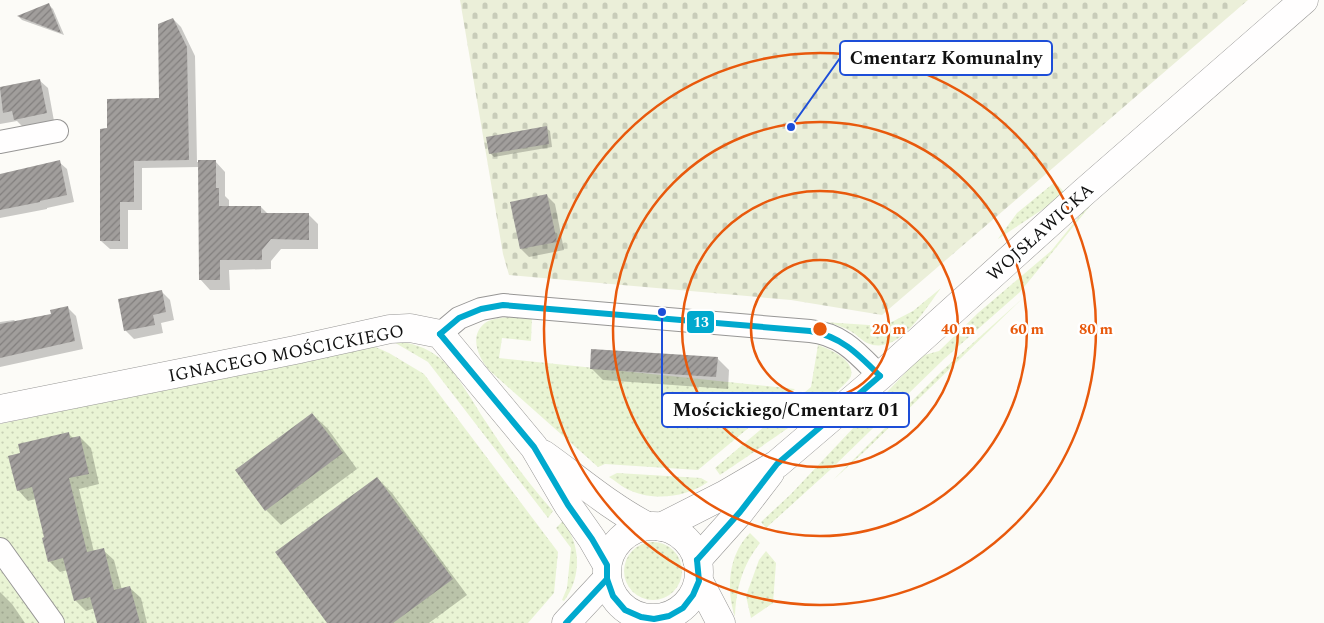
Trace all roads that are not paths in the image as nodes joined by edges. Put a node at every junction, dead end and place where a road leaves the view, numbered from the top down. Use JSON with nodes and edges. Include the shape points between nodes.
{"nodes":[{"id":1,"x":1304,"y":0,"type":"edge"},
{"id":2,"x":57,"y":131,"type":"dead end"},
{"id":3,"x":0,"y":142,"type":"edge"},
{"id":4,"x":440,"y":334,"type":"junction"},
{"id":5,"x":880,"y":376,"type":"junction"},
{"id":6,"x":0,"y":409,"type":"edge"},
{"id":7,"x":534,"y":447,"type":"junction"},
{"id":8,"x":777,"y":464,"type":"junction"},
{"id":9,"x":654,"y":526,"type":"junction"},
{"id":10,"x":0,"y":549,"type":"edge"},
{"id":11,"x":698,"y":570,"type":"junction"},
{"id":12,"x":607,"y":572,"type":"junction"},
{"id":13,"x":646,"y":621,"type":"edge"},
{"id":14,"x":53,"y":623,"type":"edge"},
{"id":15,"x":566,"y":623,"type":"edge"},
{"id":16,"x":720,"y":623,"type":"edge"}],
"edges":[{"from":1,"to":5,"type":"street","name":"WOJSŁAWICKA"},
{"from":2,"to":3,"type":"street"},
{"from":4,"to":5,"type":"street","via":[[459,318],[503,304],[795,329],[832,335]]},
{"from":4,"to":6,"type":"street","name":"IGNACEGO MOŚCICKIEGO","via":[[410,328],[390,329]]},
{"from":4,"to":7,"type":"street"},
{"from":5,"to":8,"type":"street","name":"WOJSŁAWICKA"},
{"from":7,"to":9,"type":"street","via":[[629,517]]},
{"from":7,"to":12,"type":"street","via":[[592,539]]},
{"from":8,"to":9,"type":"street","name":"WOJSŁAWICKA","via":[[699,508]]},
{"from":8,"to":11,"type":"street","name":"WOJSŁAWICKA"},
{"from":9,"to":11,"type":"street","via":[[677,533],[690,544]]},
{"from":9,"to":12,"type":"street","via":[[633,530],[620,539],[611,551]]},
{"from":10,"to":14,"type":"street"},
{"from":11,"to":13,"type":"street","via":[[693,595],[683,608],[670,616]]},
{"from":11,"to":16,"type":"street"},
{"from":12,"to":13,"type":"street","via":[[613,596],[625,610]]},
{"from":12,"to":15,"type":"street"}]}
